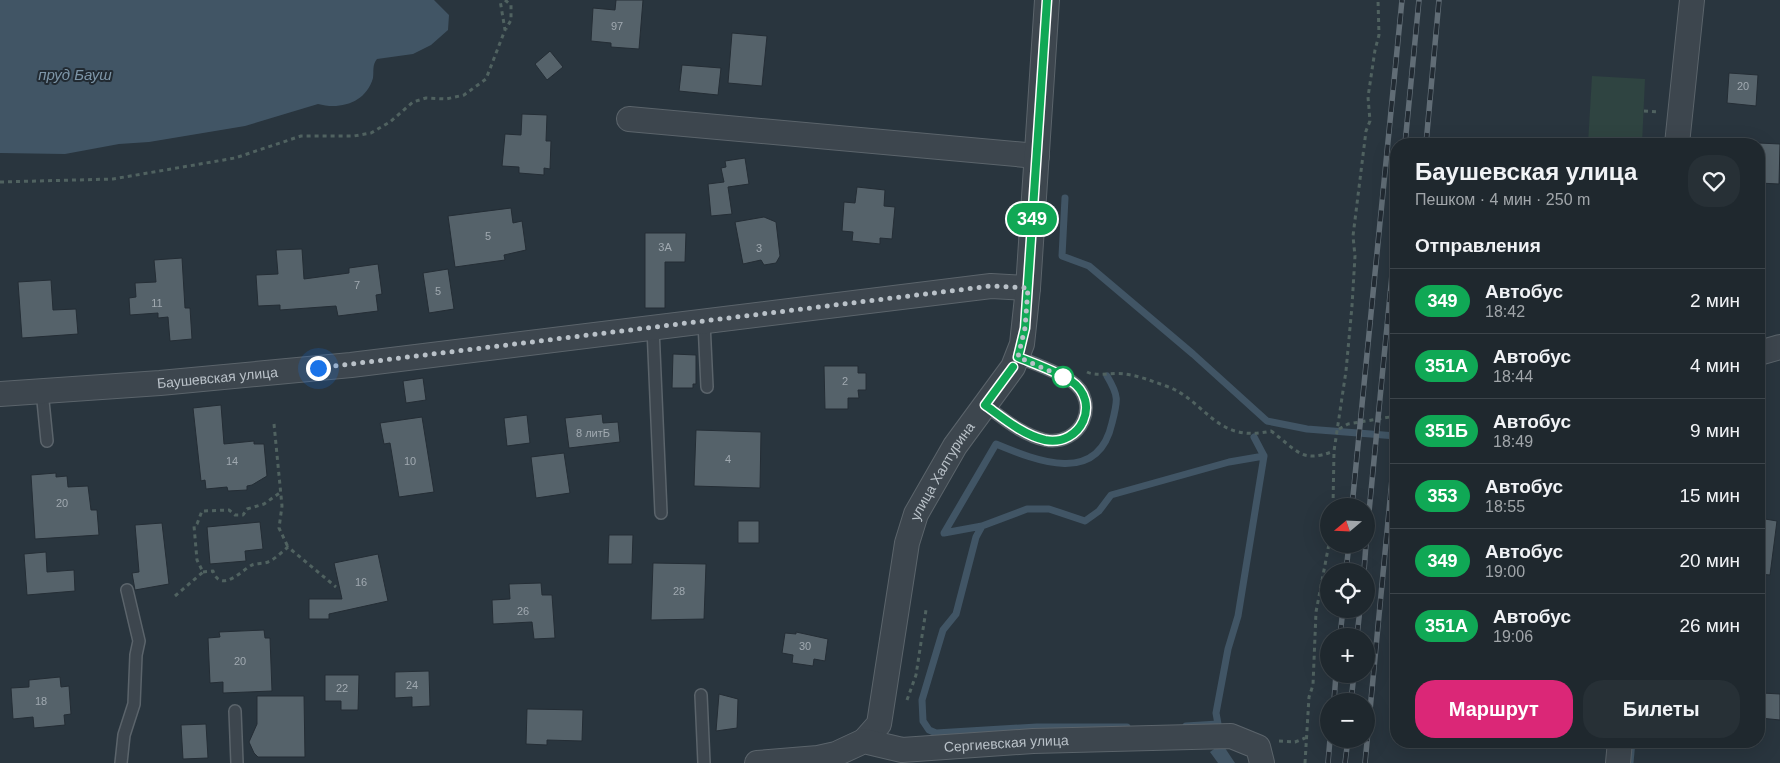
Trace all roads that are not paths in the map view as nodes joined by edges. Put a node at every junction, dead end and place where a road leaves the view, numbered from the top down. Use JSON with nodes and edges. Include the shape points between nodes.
{"nodes":[{"id":1,"x":1047,"y":0,"type":"edge"},
{"id":2,"x":1692,"y":0,"type":"edge"},
{"id":3,"x":628,"y":119,"type":"dead end"},
{"id":4,"x":1678,"y":138,"type":"edge"},
{"id":5,"x":1037,"y":156,"type":"junction"},
{"id":6,"x":1028,"y":288,"type":"junction"},
{"id":7,"x":704,"y":322,"type":"junction"},
{"id":8,"x":653,"y":328,"type":"junction"},
{"id":9,"x":1780,"y":348,"type":"edge"},
{"id":10,"x":1765,"y":352,"type":"edge"},
{"id":11,"x":1018,"y":357,"type":"junction"},
{"id":12,"x":707,"y":387,"type":"dead end"},
{"id":13,"x":42,"y":391,"type":"junction"},
{"id":14,"x":0,"y":394,"type":"edge"},
{"id":15,"x":985,"y":405,"type":"junction"},
{"id":16,"x":47,"y":441,"type":"dead end"},
{"id":17,"x":661,"y":513,"type":"dead end"},
{"id":18,"x":127,"y":590,"type":"dead end"},
{"id":19,"x":701,"y":695,"type":"dead end"},
{"id":20,"x":235,"y":710,"type":"dead end"},
{"id":21,"x":864,"y":741,"type":"junction"},
{"id":22,"x":1619,"y":748,"type":"edge"},
{"id":23,"x":1260,"y":755,"type":"edge"},
{"id":24,"x":831,"y":759,"type":"edge"},
{"id":25,"x":121,"y":763,"type":"edge"},
{"id":26,"x":237,"y":763,"type":"edge"},
{"id":27,"x":704,"y":763,"type":"edge"},
{"id":28,"x":757,"y":763,"type":"edge"},
{"id":29,"x":1618,"y":763,"type":"edge"}],
"edges":[{"from":1,"to":5,"type":"street","name":"улица Халтурина"},
{"from":2,"to":4,"type":"street"},
{"from":3,"to":5,"type":"street"},
{"from":5,"to":6,"type":"street","name":"улица Халтурина"},
{"from":6,"to":7,"type":"street","name":"Баушевская улица","via":[[991,286]]},
{"from":6,"to":11,"type":"street","name":"улица Халтурина","via":[[1025,328]]},
{"from":7,"to":8,"type":"street","name":"Баушевская улица"},
{"from":7,"to":12,"type":"lane"},
{"from":8,"to":13,"type":"street","name":"Баушевская улица","via":[[351,365]]},
{"from":8,"to":17,"type":"lane"},
{"from":9,"to":10,"type":"street"},
{"from":11,"to":15,"type":"street","name":"улица Халтурина"},
{"from":11,"to":15,"type":"lane","via":[[1072,381],[1086,398],[1087,415],[1080,429],[1063,439],[1046,440],[1024,432]]},
{"from":13,"to":14,"type":"street","name":"Баушевская улица"},
{"from":13,"to":16,"type":"lane"},
{"from":15,"to":21,"type":"street","name":"улица Халтурина","via":[[951,453],[916,514],[907,544],[880,724]]},
{"from":18,"to":25,"type":"lane","via":[[140,641],[136,655],[134,704],[124,735]]},
{"from":19,"to":27,"type":"lane"},
{"from":20,"to":26,"type":"lane"},
{"from":21,"to":23,"type":"street","name":"Сергиевская улица","via":[[902,750],[1033,741],[1231,736]]},
{"from":21,"to":24,"type":"street"},
{"from":22,"to":29,"type":"street"},
{"from":24,"to":28,"type":"street"}]}
